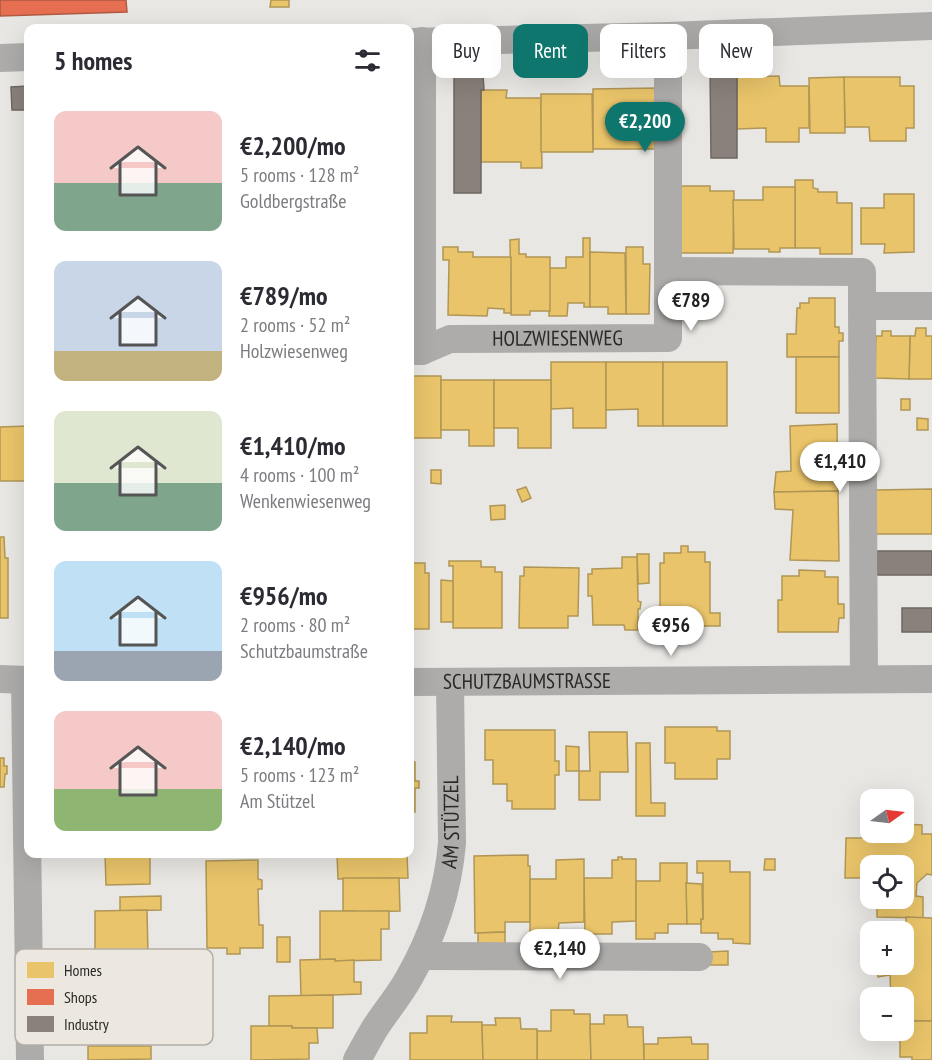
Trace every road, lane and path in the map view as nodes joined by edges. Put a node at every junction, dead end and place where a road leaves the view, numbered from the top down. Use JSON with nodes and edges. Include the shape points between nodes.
{"nodes":[{"id":1,"x":932,"y":26,"type":"edge"},
{"id":2,"x":687,"y":35,"type":"edge"},
{"id":3,"x":600,"y":38,"type":"edge"},
{"id":4,"x":416,"y":42,"type":"edge"},
{"id":5,"x":24,"y":57,"type":"edge"},
{"id":6,"x":0,"y":58,"type":"edge"},
{"id":7,"x":668,"y":78,"type":"edge"},
{"id":8,"x":668,"y":271,"type":"junction"},
{"id":9,"x":862,"y":306,"type":"junction"},
{"id":10,"x":932,"y":306,"type":"edge"},
{"id":11,"x":416,"y":351,"type":"edge"},
{"id":12,"x":864,"y":679,"type":"junction"},
{"id":13,"x":932,"y":679,"type":"edge"},
{"id":14,"x":18,"y":680,"type":"edge"},
{"id":15,"x":414,"y":682,"type":"edge"},
{"id":16,"x":450,"y":682,"type":"junction"},
{"id":17,"x":26,"y":949,"type":"edge"},
{"id":18,"x":421,"y":956,"type":"junction"},
{"id":19,"x":699,"y":957,"type":"dead end"},
{"id":20,"x":30,"y":1045,"type":"edge"},
{"id":21,"x":30,"y":1060,"type":"edge"},
{"id":22,"x":357,"y":1060,"type":"edge"}],
"edges":[{"from":1,"to":2,"type":"street"},
{"from":3,"to":4,"type":"street"},
{"from":4,"to":11,"type":"street"},
{"from":5,"to":6,"type":"street"},
{"from":7,"to":8,"type":"street"},
{"from":8,"to":9,"type":"street","via":[[862,272]]},
{"from":8,"to":11,"type":"street","name":"HOLZWIESENWEG","via":[[668,338],[450,339]]},
{"from":9,"to":10,"type":"street"},
{"from":9,"to":12,"type":"street"},
{"from":12,"to":13,"type":"street","name":"SCHUTZBAUMSTRASSE"},
{"from":12,"to":16,"type":"street","name":"SCHUTZBAUMSTRASSE"},
{"from":14,"to":17,"type":"street"},
{"from":15,"to":16,"type":"street","name":"SCHUTZBAUMSTRASSE"},
{"from":16,"to":18,"type":"street","name":"AM STÜTZEL","via":[[450,866],[438,915]]},
{"from":18,"to":19,"type":"street"},
{"from":18,"to":22,"type":"street","name":"AM STÜTZEL"},
{"from":20,"to":21,"type":"street"}]}
